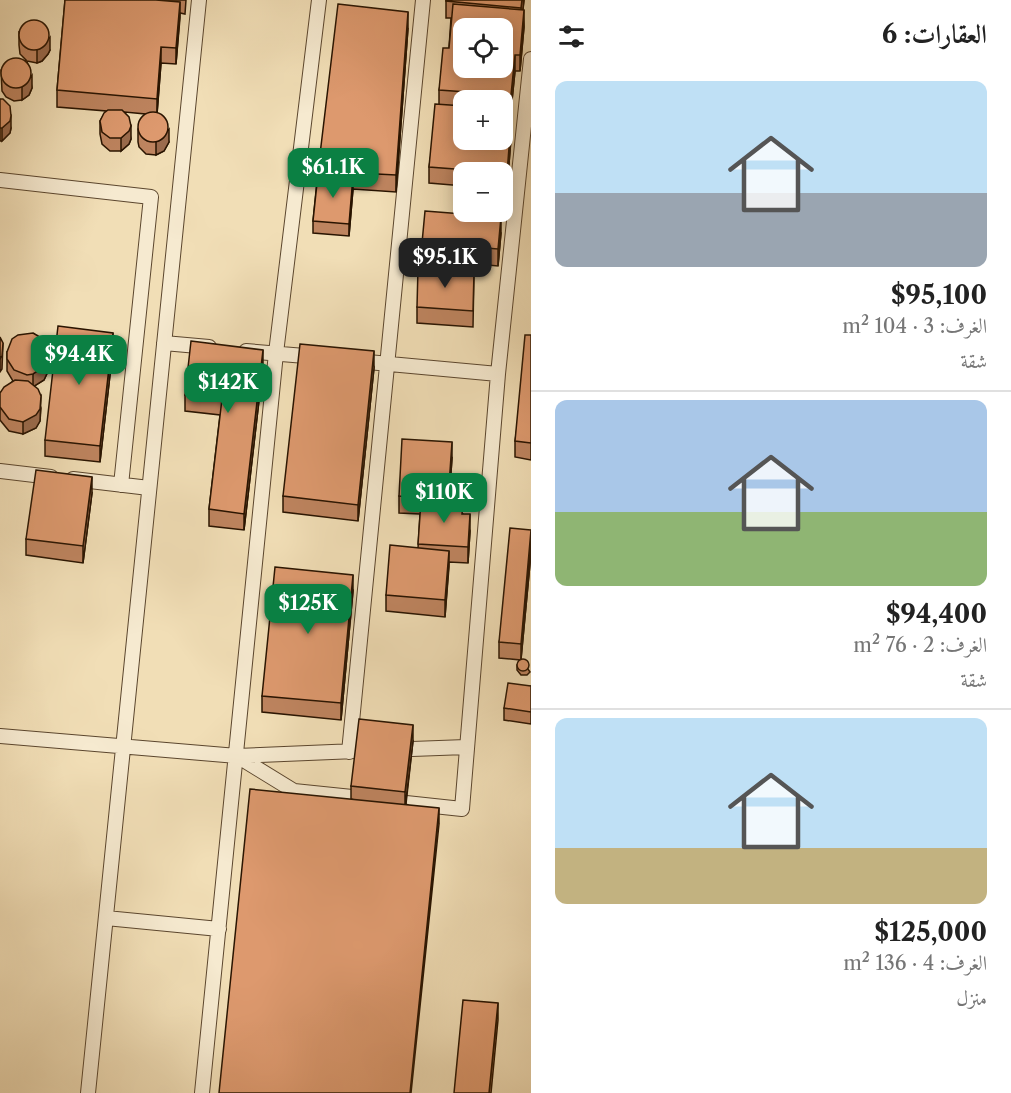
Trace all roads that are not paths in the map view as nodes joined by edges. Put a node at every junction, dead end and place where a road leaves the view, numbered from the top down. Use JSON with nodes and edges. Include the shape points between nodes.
{"nodes":[{"id":1,"x":199,"y":0,"type":"edge"},
{"id":2,"x":319,"y":0,"type":"edge"},
{"id":3,"x":423,"y":0,"type":"edge"},
{"id":4,"x":531,"y":59,"type":"edge"},
{"id":5,"x":526,"y":154,"type":"edge"},
{"id":6,"x":0,"y":180,"type":"edge"},
{"id":7,"x":164,"y":343,"type":"junction"},
{"id":8,"x":276,"y":353,"type":"junction"},
{"id":9,"x":386,"y":363,"type":"junction"},
{"id":10,"x":498,"y":374,"type":"junction"},
{"id":11,"x":0,"y":471,"type":"edge"},
{"id":12,"x":121,"y":485,"type":"junction"},
{"id":13,"x":149,"y":488,"type":"junction"},
{"id":14,"x":0,"y":736,"type":"edge"},
{"id":15,"x":123,"y":746,"type":"junction"},
{"id":16,"x":466,"y":747,"type":"junction"},
{"id":17,"x":412,"y":749,"type":"edge"},
{"id":18,"x":237,"y":756,"type":"junction"},
{"id":19,"x":352,"y":797,"type":"edge"},
{"id":20,"x":406,"y":803,"type":"edge"},
{"id":21,"x":106,"y":918,"type":"junction"},
{"id":22,"x":219,"y":929,"type":"junction"},
{"id":23,"x":88,"y":1093,"type":"edge"},
{"id":24,"x":202,"y":1093,"type":"edge"}],
"edges":[{"from":1,"to":7,"type":"lane"},
{"from":2,"to":8,"type":"lane"},
{"from":3,"to":9,"type":"lane"},
{"from":4,"to":5,"type":"lane"},
{"from":5,"to":10,"type":"lane"},
{"from":6,"to":12,"type":"lane","via":[[151,197]]},
{"from":7,"to":8,"type":"lane"},
{"from":7,"to":13,"type":"lane"},
{"from":8,"to":9,"type":"lane"},
{"from":8,"to":18,"type":"lane"},
{"from":9,"to":10,"type":"lane"},
{"from":9,"to":18,"type":"lane","via":[[353,751]]},
{"from":10,"to":16,"type":"lane"},
{"from":11,"to":12,"type":"lane"},
{"from":12,"to":13,"type":"lane"},
{"from":13,"to":15,"type":"lane"},
{"from":14,"to":15,"type":"lane"},
{"from":15,"to":18,"type":"lane"},
{"from":15,"to":21,"type":"lane"},
{"from":16,"to":17,"type":"lane"},
{"from":16,"to":20,"type":"lane","via":[[462,809]]},
{"from":18,"to":19,"type":"lane","via":[[294,791]]},
{"from":18,"to":22,"type":"lane"},
{"from":21,"to":22,"type":"lane"},
{"from":21,"to":23,"type":"lane"},
{"from":22,"to":24,"type":"lane"}]}
